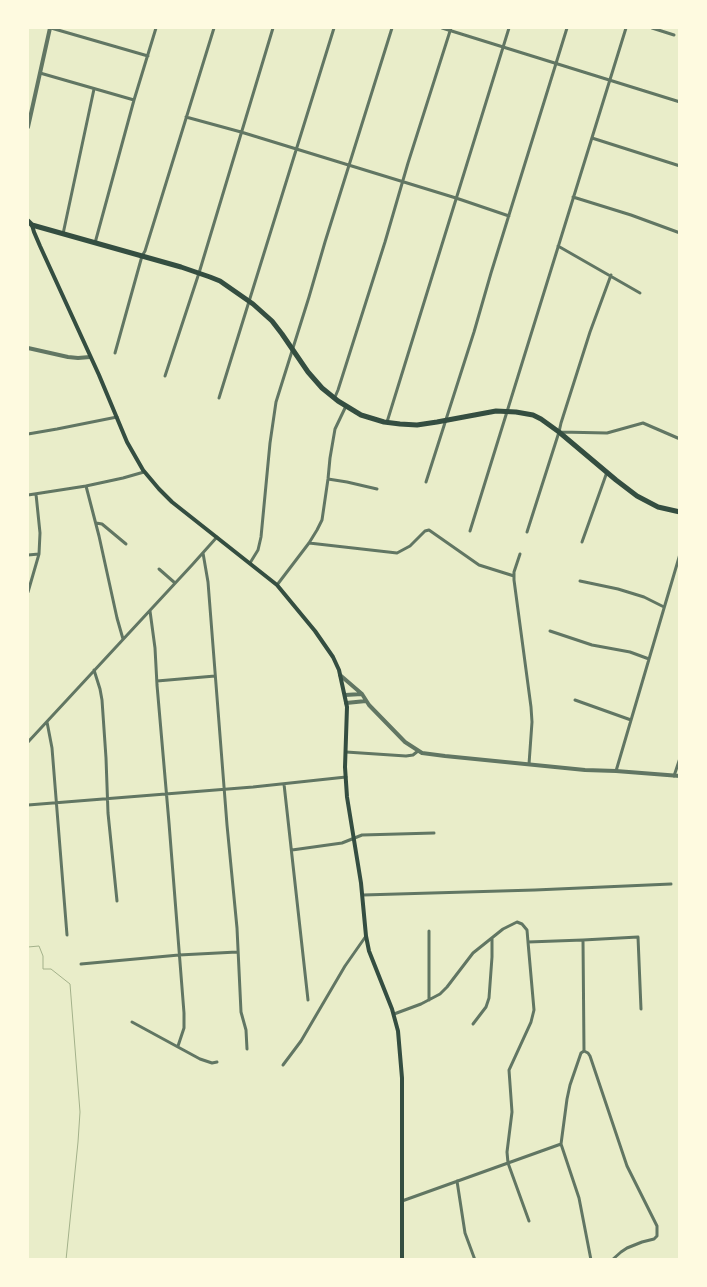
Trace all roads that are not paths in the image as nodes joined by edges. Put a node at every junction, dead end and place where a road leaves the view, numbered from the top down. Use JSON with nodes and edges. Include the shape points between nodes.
{"nodes":[{"id":1,"x":51,"y":28,"type":"edge"},
{"id":2,"x":156,"y":28,"type":"edge"},
{"id":3,"x":214,"y":28,"type":"edge"},
{"id":4,"x":273,"y":28,"type":"edge"},
{"id":5,"x":334,"y":28,"type":"edge"},
{"id":6,"x":392,"y":28,"type":"edge"},
{"id":7,"x":442,"y":28,"type":"edge"},
{"id":8,"x":509,"y":28,"type":"edge"},
{"id":9,"x":567,"y":28,"type":"edge"},
{"id":10,"x":626,"y":28,"type":"edge"},
{"id":11,"x":652,"y":28,"type":"edge"},
{"id":12,"x":451,"y":29,"type":"edge"},
{"id":13,"x":674,"y":35,"type":"dead end"},
{"id":14,"x":504,"y":46,"type":"junction"},
{"id":15,"x":148,"y":56,"type":"junction"},
{"id":16,"x":556,"y":63,"type":"junction"},
{"id":17,"x":40,"y":73,"type":"junction"},
{"id":18,"x":610,"y":79,"type":"junction"},
{"id":19,"x":94,"y":89,"type":"junction"},
{"id":20,"x":134,"y":100,"type":"junction"},
{"id":21,"x":680,"y":102,"type":"edge"},
{"id":22,"x":186,"y":117,"type":"junction"},
{"id":23,"x":28,"y":127,"type":"edge"},
{"id":24,"x":241,"y":132,"type":"junction"},
{"id":25,"x":592,"y":138,"type":"junction"},
{"id":26,"x":296,"y":150,"type":"junction"},
{"id":27,"x":349,"y":166,"type":"junction"},
{"id":28,"x":680,"y":166,"type":"edge"},
{"id":29,"x":402,"y":182,"type":"junction"},
{"id":30,"x":573,"y":197,"type":"junction"},
{"id":31,"x":456,"y":198,"type":"junction"},
{"id":32,"x":509,"y":216,"type":"junction"},
{"id":33,"x":30,"y":223,"type":"edge"},
{"id":34,"x":680,"y":233,"type":"edge"},
{"id":35,"x":63,"y":234,"type":"junction"},
{"id":36,"x":95,"y":243,"type":"junction"},
{"id":37,"x":558,"y":246,"type":"junction"},
{"id":38,"x":142,"y":256,"type":"junction"},
{"id":39,"x":199,"y":273,"type":"junction"},
{"id":40,"x":611,"y":275,"type":"junction"},
{"id":41,"x":640,"y":293,"type":"dead end"},
{"id":42,"x":249,"y":301,"type":"junction"},
{"id":43,"x":28,"y":348,"type":"edge"},
{"id":44,"x":292,"y":349,"type":"junction"},
{"id":45,"x":115,"y":353,"type":"dead end"},
{"id":46,"x":90,"y":357,"type":"junction"},
{"id":47,"x":165,"y":376,"type":"dead end"},
{"id":48,"x":219,"y":398,"type":"dead end"},
{"id":49,"x":334,"y":398,"type":"junction"},
{"id":50,"x":346,"y":406,"type":"junction"},
{"id":51,"x":508,"y":411,"type":"junction"},
{"id":52,"x":117,"y":417,"type":"junction"},
{"id":53,"x":447,"y":420,"type":"junction"},
{"id":54,"x":386,"y":422,"type":"junction"},
{"id":55,"x":559,"y":432,"type":"junction"},
{"id":56,"x":28,"y":434,"type":"edge"},
{"id":57,"x":680,"y":439,"type":"edge"},
{"id":58,"x":144,"y":472,"type":"junction"},
{"id":59,"x":606,"y":472,"type":"junction"},
{"id":60,"x":328,"y":479,"type":"junction"},
{"id":61,"x":426,"y":482,"type":"dead end"},
{"id":62,"x":86,"y":486,"type":"junction"},
{"id":63,"x":377,"y":489,"type":"dead end"},
{"id":64,"x":36,"y":494,"type":"junction"},
{"id":65,"x":28,"y":495,"type":"edge"},
{"id":66,"x":680,"y":512,"type":"edge"},
{"id":67,"x":96,"y":523,"type":"junction"},
{"id":68,"x":470,"y":531,"type":"dead end"},
{"id":69,"x":527,"y":532,"type":"dead end"},
{"id":70,"x":217,"y":537,"type":"junction"},
{"id":71,"x":582,"y":542,"type":"dead end"},
{"id":72,"x":309,"y":543,"type":"junction"},
{"id":73,"x":126,"y":544,"type":"dead end"},
{"id":74,"x":203,"y":553,"type":"junction"},
{"id":75,"x":39,"y":554,"type":"junction"},
{"id":76,"x":520,"y":554,"type":"dead end"},
{"id":77,"x":680,"y":554,"type":"edge"},
{"id":78,"x":28,"y":555,"type":"edge"},
{"id":79,"x":250,"y":563,"type":"junction"},
{"id":80,"x":159,"y":569,"type":"dead end"},
{"id":81,"x":514,"y":576,"type":"junction"},
{"id":82,"x":580,"y":581,"type":"dead end"},
{"id":83,"x":175,"y":584,"type":"junction"},
{"id":84,"x":277,"y":585,"type":"junction"},
{"id":85,"x":28,"y":592,"type":"edge"},
{"id":86,"x":664,"y":607,"type":"junction"},
{"id":87,"x":150,"y":611,"type":"junction"},
{"id":88,"x":550,"y":631,"type":"dead end"},
{"id":89,"x":123,"y":639,"type":"junction"},
{"id":90,"x":649,"y":659,"type":"junction"},
{"id":91,"x":94,"y":670,"type":"junction"},
{"id":92,"x":340,"y":675,"type":"junction"},
{"id":93,"x":215,"y":676,"type":"junction"},
{"id":94,"x":157,"y":680,"type":"junction"},
{"id":95,"x":362,"y":694,"type":"junction"},
{"id":96,"x":345,"y":695,"type":"junction"},
{"id":97,"x":575,"y":700,"type":"dead end"},
{"id":98,"x":366,"y":701,"type":"junction"},
{"id":99,"x":346,"y":702,"type":"junction"},
{"id":100,"x":631,"y":720,"type":"junction"},
{"id":101,"x":47,"y":722,"type":"junction"},
{"id":102,"x":28,"y":742,"type":"edge"},
{"id":103,"x":418,"y":751,"type":"junction"},
{"id":104,"x":346,"y":752,"type":"junction"},
{"id":105,"x":680,"y":758,"type":"edge"},
{"id":106,"x":528,"y":764,"type":"junction"},
{"id":107,"x":616,"y":771,"type":"junction"},
{"id":108,"x":674,"y":776,"type":"junction"},
{"id":109,"x":680,"y":776,"type":"edge"},
{"id":110,"x":346,"y":777,"type":"junction"},
{"id":111,"x":284,"y":784,"type":"junction"},
{"id":112,"x":224,"y":789,"type":"junction"},
{"id":113,"x":167,"y":794,"type":"junction"},
{"id":114,"x":107,"y":799,"type":"junction"},
{"id":115,"x":56,"y":803,"type":"junction"},
{"id":116,"x":28,"y":805,"type":"edge"},
{"id":117,"x":434,"y":833,"type":"dead end"},
{"id":118,"x":354,"y":838,"type":"junction"},
{"id":119,"x":292,"y":850,"type":"junction"},
{"id":120,"x":671,"y":884,"type":"dead end"},
{"id":121,"x":362,"y":895,"type":"junction"},
{"id":122,"x":117,"y":901,"type":"dead end"},
{"id":123,"x":429,"y":931,"type":"dead end"},
{"id":124,"x":67,"y":934,"type":"dead end"},
{"id":125,"x":366,"y":936,"type":"junction"},
{"id":126,"x":492,"y":938,"type":"junction"},
{"id":127,"x":583,"y":940,"type":"junction"},
{"id":128,"x":528,"y":942,"type":"junction"},
{"id":129,"x":237,"y":952,"type":"junction"},
{"id":130,"x":179,"y":955,"type":"junction"},
{"id":131,"x":81,"y":964,"type":"dead end"},
{"id":132,"x":308,"y":1000,"type":"dead end"},
{"id":133,"x":429,"y":1000,"type":"junction"},
{"id":134,"x":641,"y":1009,"type":"dead end"},
{"id":135,"x":394,"y":1014,"type":"junction"},
{"id":136,"x":132,"y":1022,"type":"dead end"},
{"id":137,"x":473,"y":1024,"type":"dead end"},
{"id":138,"x":178,"y":1046,"type":"junction"},
{"id":139,"x":247,"y":1049,"type":"dead end"},
{"id":140,"x":584,"y":1051,"type":"junction"},
{"id":141,"x":217,"y":1062,"type":"dead end"},
{"id":142,"x":283,"y":1065,"type":"dead end"},
{"id":143,"x":561,"y":1144,"type":"junction"},
{"id":144,"x":508,"y":1163,"type":"junction"},
{"id":145,"x":457,"y":1181,"type":"junction"},
{"id":146,"x":402,"y":1201,"type":"junction"},
{"id":147,"x":529,"y":1221,"type":"dead end"},
{"id":148,"x":402,"y":1260,"type":"edge"},
{"id":149,"x":475,"y":1260,"type":"edge"},
{"id":150,"x":592,"y":1260,"type":"edge"},
{"id":151,"x":612,"y":1260,"type":"edge"}],
"edges":[{"from":1,"to":15,"type":"street"},
{"from":1,"to":17,"type":"street"},
{"from":2,"to":15,"type":"street"},
{"from":3,"to":22,"type":"street"},
{"from":4,"to":24,"type":"street"},
{"from":5,"to":26,"type":"street"},
{"from":6,"to":27,"type":"street"},
{"from":7,"to":12,"type":"street"},
{"from":8,"to":14,"type":"street"},
{"from":9,"to":16,"type":"street"},
{"from":10,"to":18,"type":"street"},
{"from":11,"to":13,"type":"street"},
{"from":12,"to":14,"type":"street"},
{"from":12,"to":29,"type":"street"},
{"from":14,"to":16,"type":"street"},
{"from":14,"to":31,"type":"street"},
{"from":15,"to":20,"type":"street"},
{"from":16,"to":18,"type":"street"},
{"from":16,"to":32,"type":"street"},
{"from":17,"to":19,"type":"street"},
{"from":17,"to":23,"type":"street"},
{"from":18,"to":21,"type":"street"},
{"from":18,"to":25,"type":"street"},
{"from":19,"to":20,"type":"street"},
{"from":19,"to":35,"type":"street"},
{"from":20,"to":36,"type":"street"},
{"from":22,"to":24,"type":"street"},
{"from":22,"to":38,"type":"street"},
{"from":24,"to":26,"type":"street"},
{"from":24,"to":39,"type":"street"},
{"from":25,"to":28,"type":"street"},
{"from":25,"to":30,"type":"street"},
{"from":26,"to":27,"type":"street"},
{"from":26,"to":42,"type":"street"},
{"from":27,"to":29,"type":"street"},
{"from":27,"to":44,"type":"street"},
{"from":29,"to":31,"type":"street"},
{"from":29,"to":49,"type":"street"},
{"from":30,"to":34,"type":"street"},
{"from":30,"to":37,"type":"street"},
{"from":31,"to":32,"type":"street"},
{"from":31,"to":54,"type":"street"},
{"from":32,"to":53,"type":"street"},
{"from":33,"to":35,"type":"highway"},
{"from":33,"to":46,"type":"main road"},
{"from":35,"to":36,"type":"highway"},
{"from":36,"to":38,"type":"highway"},
{"from":37,"to":40,"type":"street"},
{"from":37,"to":51,"type":"street"},
{"from":38,"to":39,"type":"highway"},
{"from":38,"to":45,"type":"street"},
{"from":39,"to":42,"type":"highway"},
{"from":39,"to":47,"type":"street"},
{"from":40,"to":41,"type":"street"},
{"from":40,"to":55,"type":"street"},
{"from":42,"to":44,"type":"highway","via":[[272,322]]},
{"from":42,"to":48,"type":"street"},
{"from":43,"to":46,"type":"street","via":[[68,357]]},
{"from":44,"to":49,"type":"highway","via":[[312,378]]},
{"from":44,"to":79,"type":"street","via":[[275,406],[261,537]]},
{"from":46,"to":52,"type":"main road"},
{"from":49,"to":50,"type":"highway"},
{"from":50,"to":54,"type":"highway","via":[[369,418]]},
{"from":50,"to":60,"type":"street","via":[[336,429]]},
{"from":51,"to":53,"type":"highway"},
{"from":51,"to":55,"type":"highway","via":[[541,419]]},
{"from":51,"to":68,"type":"street"},
{"from":52,"to":56,"type":"street"},
{"from":52,"to":58,"type":"main road"},
{"from":53,"to":54,"type":"highway","via":[[417,425]]},
{"from":53,"to":61,"type":"street"},
{"from":55,"to":57,"type":"street","via":[[607,433],[643,424]]},
{"from":55,"to":59,"type":"highway"},
{"from":55,"to":69,"type":"street"},
{"from":58,"to":62,"type":"street"},
{"from":58,"to":70,"type":"main road","via":[[172,502]]},
{"from":59,"to":66,"type":"highway","via":[[644,500]]},
{"from":59,"to":71,"type":"street"},
{"from":60,"to":63,"type":"street"},
{"from":60,"to":72,"type":"street","via":[[323,515]]},
{"from":62,"to":64,"type":"street"},
{"from":62,"to":67,"type":"street"},
{"from":64,"to":65,"type":"street"},
{"from":64,"to":75,"type":"street"},
{"from":67,"to":73,"type":"street","via":[[102,524]]},
{"from":67,"to":89,"type":"street"},
{"from":70,"to":74,"type":"street"},
{"from":70,"to":79,"type":"main road"},
{"from":72,"to":81,"type":"street","via":[[397,553],[429,530],[479,566]]},
{"from":72,"to":84,"type":"street"},
{"from":74,"to":83,"type":"street"},
{"from":74,"to":93,"type":"street"},
{"from":75,"to":78,"type":"street"},
{"from":75,"to":85,"type":"street"},
{"from":76,"to":81,"type":"street"},
{"from":77,"to":86,"type":"street"},
{"from":79,"to":84,"type":"main road"},
{"from":80,"to":83,"type":"street"},
{"from":81,"to":106,"type":"street","via":[[531,706]]},
{"from":82,"to":86,"type":"street","via":[[644,597]]},
{"from":83,"to":87,"type":"street"},
{"from":84,"to":92,"type":"main road","via":[[316,633]]},
{"from":86,"to":90,"type":"street"},
{"from":87,"to":89,"type":"street"},
{"from":87,"to":94,"type":"street"},
{"from":88,"to":90,"type":"street"},
{"from":89,"to":91,"type":"street"},
{"from":90,"to":100,"type":"street"},
{"from":91,"to":101,"type":"street"},
{"from":91,"to":114,"type":"street","via":[[102,700]]},
{"from":92,"to":95,"type":"street"},
{"from":92,"to":96,"type":"main road"},
{"from":93,"to":94,"type":"street"},
{"from":93,"to":112,"type":"street"},
{"from":94,"to":113,"type":"street"},
{"from":95,"to":96,"type":"street"},
{"from":95,"to":98,"type":"street"},
{"from":96,"to":99,"type":"main road"},
{"from":97,"to":100,"type":"street"},
{"from":98,"to":99,"type":"street"},
{"from":98,"to":103,"type":"street","via":[[399,737]]},
{"from":99,"to":104,"type":"main road"},
{"from":100,"to":107,"type":"street"},
{"from":101,"to":102,"type":"street"},
{"from":101,"to":115,"type":"street"},
{"from":103,"to":104,"type":"street","via":[[406,756]]},
{"from":103,"to":106,"type":"street"},
{"from":104,"to":110,"type":"main road"},
{"from":105,"to":108,"type":"street"},
{"from":106,"to":107,"type":"street"},
{"from":107,"to":108,"type":"street"},
{"from":108,"to":109,"type":"street"},
{"from":110,"to":111,"type":"street"},
{"from":110,"to":118,"type":"main road"},
{"from":111,"to":112,"type":"street"},
{"from":111,"to":119,"type":"street"},
{"from":112,"to":113,"type":"street"},
{"from":112,"to":129,"type":"street"},
{"from":113,"to":114,"type":"street"},
{"from":113,"to":130,"type":"street"},
{"from":114,"to":115,"type":"street"},
{"from":114,"to":122,"type":"street"},
{"from":115,"to":116,"type":"street"},
{"from":115,"to":124,"type":"street"},
{"from":117,"to":118,"type":"street"},
{"from":118,"to":119,"type":"street","via":[[342,843]]},
{"from":118,"to":121,"type":"main road"},
{"from":119,"to":132,"type":"street"},
{"from":120,"to":121,"type":"street"},
{"from":121,"to":125,"type":"main road"},
{"from":123,"to":133,"type":"street"},
{"from":125,"to":135,"type":"main road"},
{"from":125,"to":142,"type":"street"},
{"from":126,"to":128,"type":"street","via":[[517,922],[527,930]]},
{"from":126,"to":133,"type":"street","via":[[469,957],[444,990]]},
{"from":126,"to":137,"type":"street","via":[[489,998]]},
{"from":127,"to":128,"type":"street"},
{"from":127,"to":134,"type":"street","via":[[638,937]]},
{"from":127,"to":140,"type":"street"},
{"from":128,"to":144,"type":"street","via":[[534,1010],[509,1070],[512,1112]]},
{"from":129,"to":130,"type":"street"},
{"from":129,"to":139,"type":"street"},
{"from":130,"to":131,"type":"street"},
{"from":130,"to":138,"type":"street","via":[[185,1021]]},
{"from":133,"to":135,"type":"street"},
{"from":135,"to":146,"type":"main road","via":[[402,1078]]},
{"from":136,"to":138,"type":"street"},
{"from":138,"to":141,"type":"street","via":[[200,1059]]},
{"from":140,"to":143,"type":"street","via":[[570,1084]]},
{"from":140,"to":151,"type":"street","via":[[590,1056],[628,1166],[657,1226],[654,1239],[628,1248]]},
{"from":143,"to":144,"type":"street"},
{"from":143,"to":150,"type":"street","via":[[579,1198]]},
{"from":144,"to":145,"type":"street"},
{"from":144,"to":147,"type":"street"},
{"from":145,"to":146,"type":"street"},
{"from":145,"to":149,"type":"street","via":[[466,1233]]},
{"from":146,"to":148,"type":"main road"}]}
